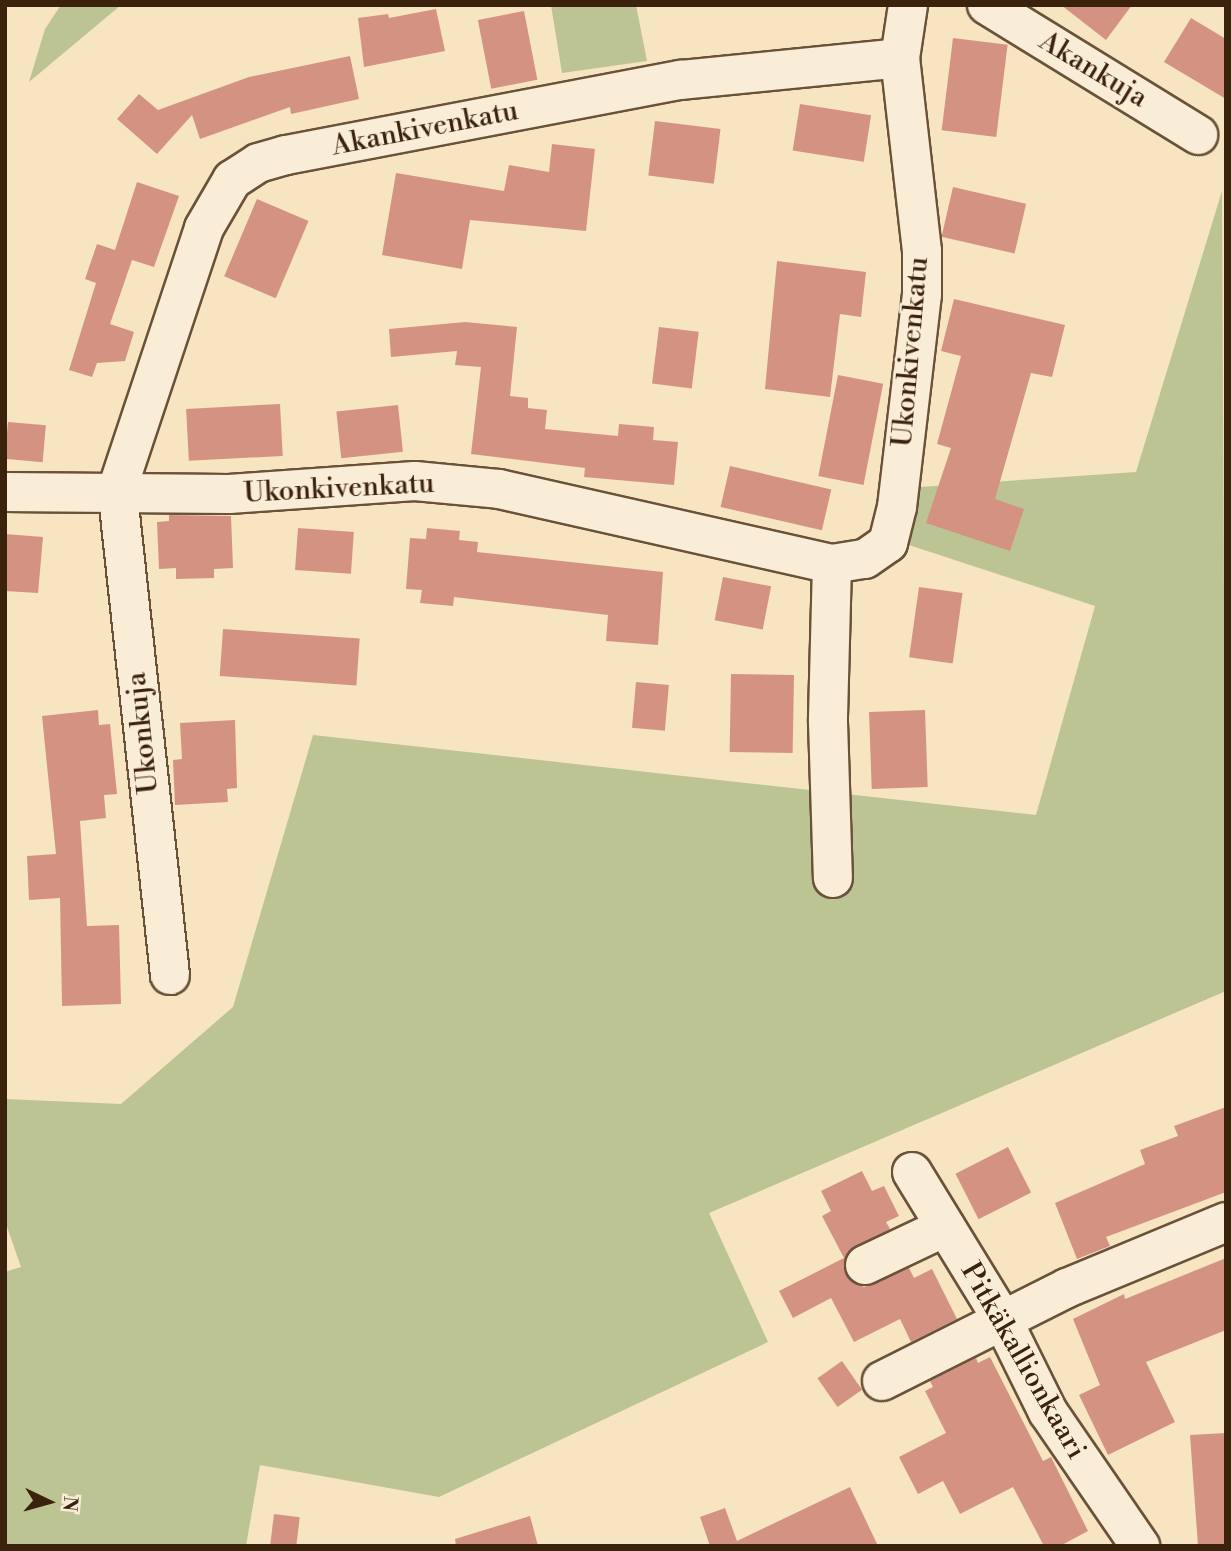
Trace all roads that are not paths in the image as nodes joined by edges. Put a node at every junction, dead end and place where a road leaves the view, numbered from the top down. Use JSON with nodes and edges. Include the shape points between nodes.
{"nodes":[{"id":1,"x":908,"y":5,"type":"edge"},
{"id":2,"x":987,"y":5,"type":"edge"},
{"id":3,"x":900,"y":58,"type":"junction"},
{"id":4,"x":1198,"y":135,"type":"dead end"},
{"id":5,"x":117,"y":491,"type":"junction"},
{"id":6,"x":5,"y":492,"type":"edge"},
{"id":7,"x":832,"y":564,"type":"junction"},
{"id":8,"x":833,"y":878,"type":"dead end"},
{"id":9,"x":170,"y":975,"type":"dead end"},
{"id":10,"x":912,"y":1172,"type":"dead end"},
{"id":11,"x":1226,"y":1222,"type":"edge"},
{"id":12,"x":944,"y":1227,"type":"junction"},
{"id":13,"x":865,"y":1265,"type":"dead end"},
{"id":14,"x":1002,"y":1320,"type":"junction"},
{"id":15,"x":882,"y":1381,"type":"dead end"},
{"id":16,"x":1140,"y":1546,"type":"edge"}],
"edges":[{"from":1,"to":3,"type":"street"},
{"from":2,"to":4,"type":"street","name":"Akankuja"},
{"from":3,"to":5,"type":"street","name":"Akankivenkatu","via":[[681,80],[258,163],[232,180],[204,228]]},
{"from":3,"to":7,"type":"street","name":"Ukonkivenkatu","via":[[922,251],[922,294],[897,507],[888,544],[865,559]]},
{"from":5,"to":6,"type":"street","name":"Ukonkivenkatu"},
{"from":5,"to":7,"type":"street","name":"Ukonkivenkatu","via":[[229,494],[415,481],[499,489]]},
{"from":5,"to":9,"type":"street","name":"Ukonkuja"},
{"from":7,"to":8,"type":"street","via":[[828,722]]},
{"from":10,"to":12,"type":"street","name":"Pitkäkallionkaari"},
{"from":11,"to":14,"type":"street"},
{"from":12,"to":13,"type":"street"},
{"from":12,"to":14,"type":"street","name":"Pitkäkallionkaari"},
{"from":14,"to":15,"type":"street"},
{"from":14,"to":16,"type":"street","name":"Pitkäkallionkaari","via":[[1048,1412]]}]}
